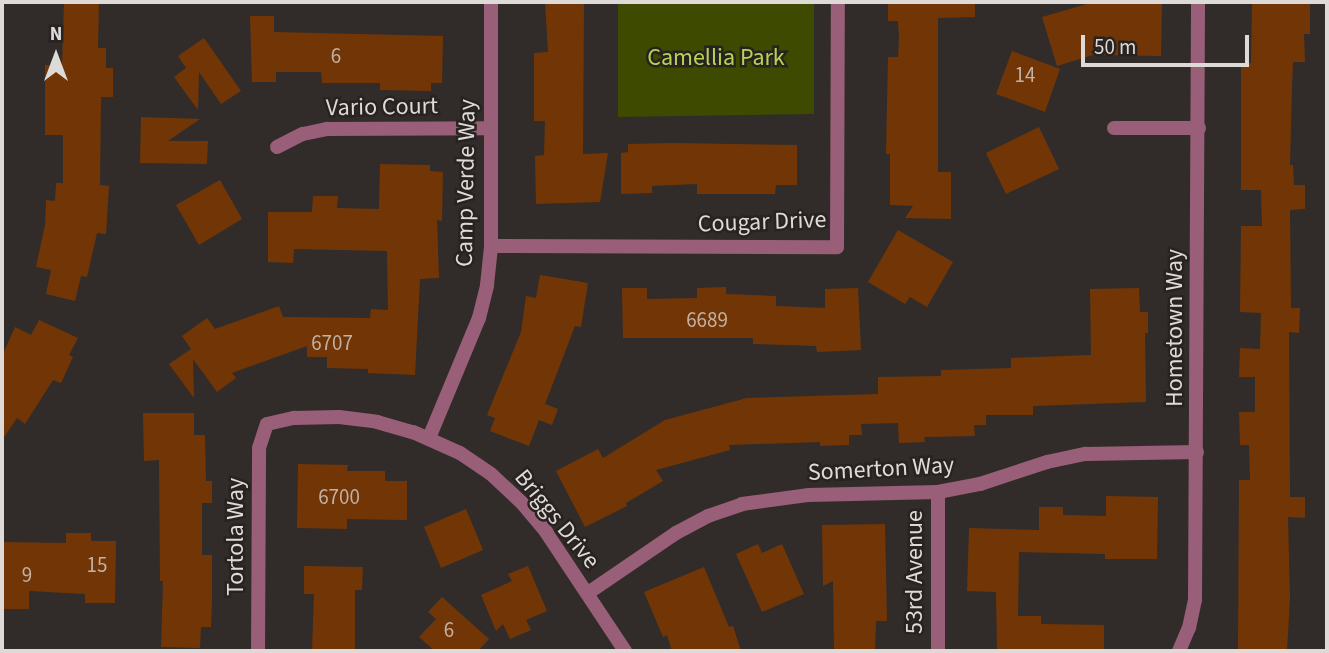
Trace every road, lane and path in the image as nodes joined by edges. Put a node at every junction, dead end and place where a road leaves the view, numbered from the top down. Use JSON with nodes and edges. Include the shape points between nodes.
{"nodes":[{"id":1,"x":491,"y":2,"type":"edge"},
{"id":2,"x":838,"y":2,"type":"edge"},
{"id":3,"x":1198,"y":2,"type":"edge"},
{"id":4,"x":491,"y":128,"type":"junction"},
{"id":5,"x":1114,"y":128,"type":"dead end"},
{"id":6,"x":1199,"y":128,"type":"junction"},
{"id":7,"x":277,"y":147,"type":"dead end"},
{"id":8,"x":491,"y":247,"type":"junction"},
{"id":9,"x":267,"y":424,"type":"joint"},
{"id":10,"x":429,"y":438,"type":"junction"},
{"id":11,"x":1197,"y":452,"type":"junction"},
{"id":12,"x":938,"y":492,"type":"junction"},
{"id":13,"x":587,"y":593,"type":"junction"},
{"id":14,"x":258,"y":651,"type":"edge"},
{"id":15,"x":625,"y":651,"type":"edge"},
{"id":16,"x":938,"y":651,"type":"edge"},
{"id":17,"x":1179,"y":651,"type":"edge"}],
"edges":[{"from":1,"to":4,"type":"street","name":"Camp Verde Way"},
{"from":2,"to":8,"type":"street","name":"Cougar Drive","via":[[837,247]]},
{"from":3,"to":6,"type":"street","name":"Hometown Way"},
{"from":4,"to":7,"type":"street","name":"Vario Court","via":[[327,129]]},
{"from":4,"to":8,"type":"street","name":"Camp Verde Way"},
{"from":5,"to":6,"type":"street"},
{"from":6,"to":11,"type":"street","name":"Hometown Way"},
{"from":8,"to":10,"type":"street","name":"Camp Verde Way","via":[[479,318]]},
{"from":9,"to":10,"type":"street","name":"Briggs Drive","via":[[339,417],[377,422]]},
{"from":9,"to":14,"type":"street","name":"Tortola Way","via":[[260,448]]},
{"from":10,"to":13,"type":"street","name":"Briggs Drive","via":[[491,474],[522,503]]},
{"from":11,"to":12,"type":"street","name":"Somerton Way","via":[[1086,454]]},
{"from":11,"to":17,"type":"street","name":"Hometown Way","via":[[1195,600]]},
{"from":12,"to":13,"type":"street","name":"Somerton Way","via":[[809,495],[742,504],[676,533]]},
{"from":12,"to":16,"type":"street","name":"53rd Avenue"},
{"from":13,"to":15,"type":"street","name":"Briggs Drive"}]}
